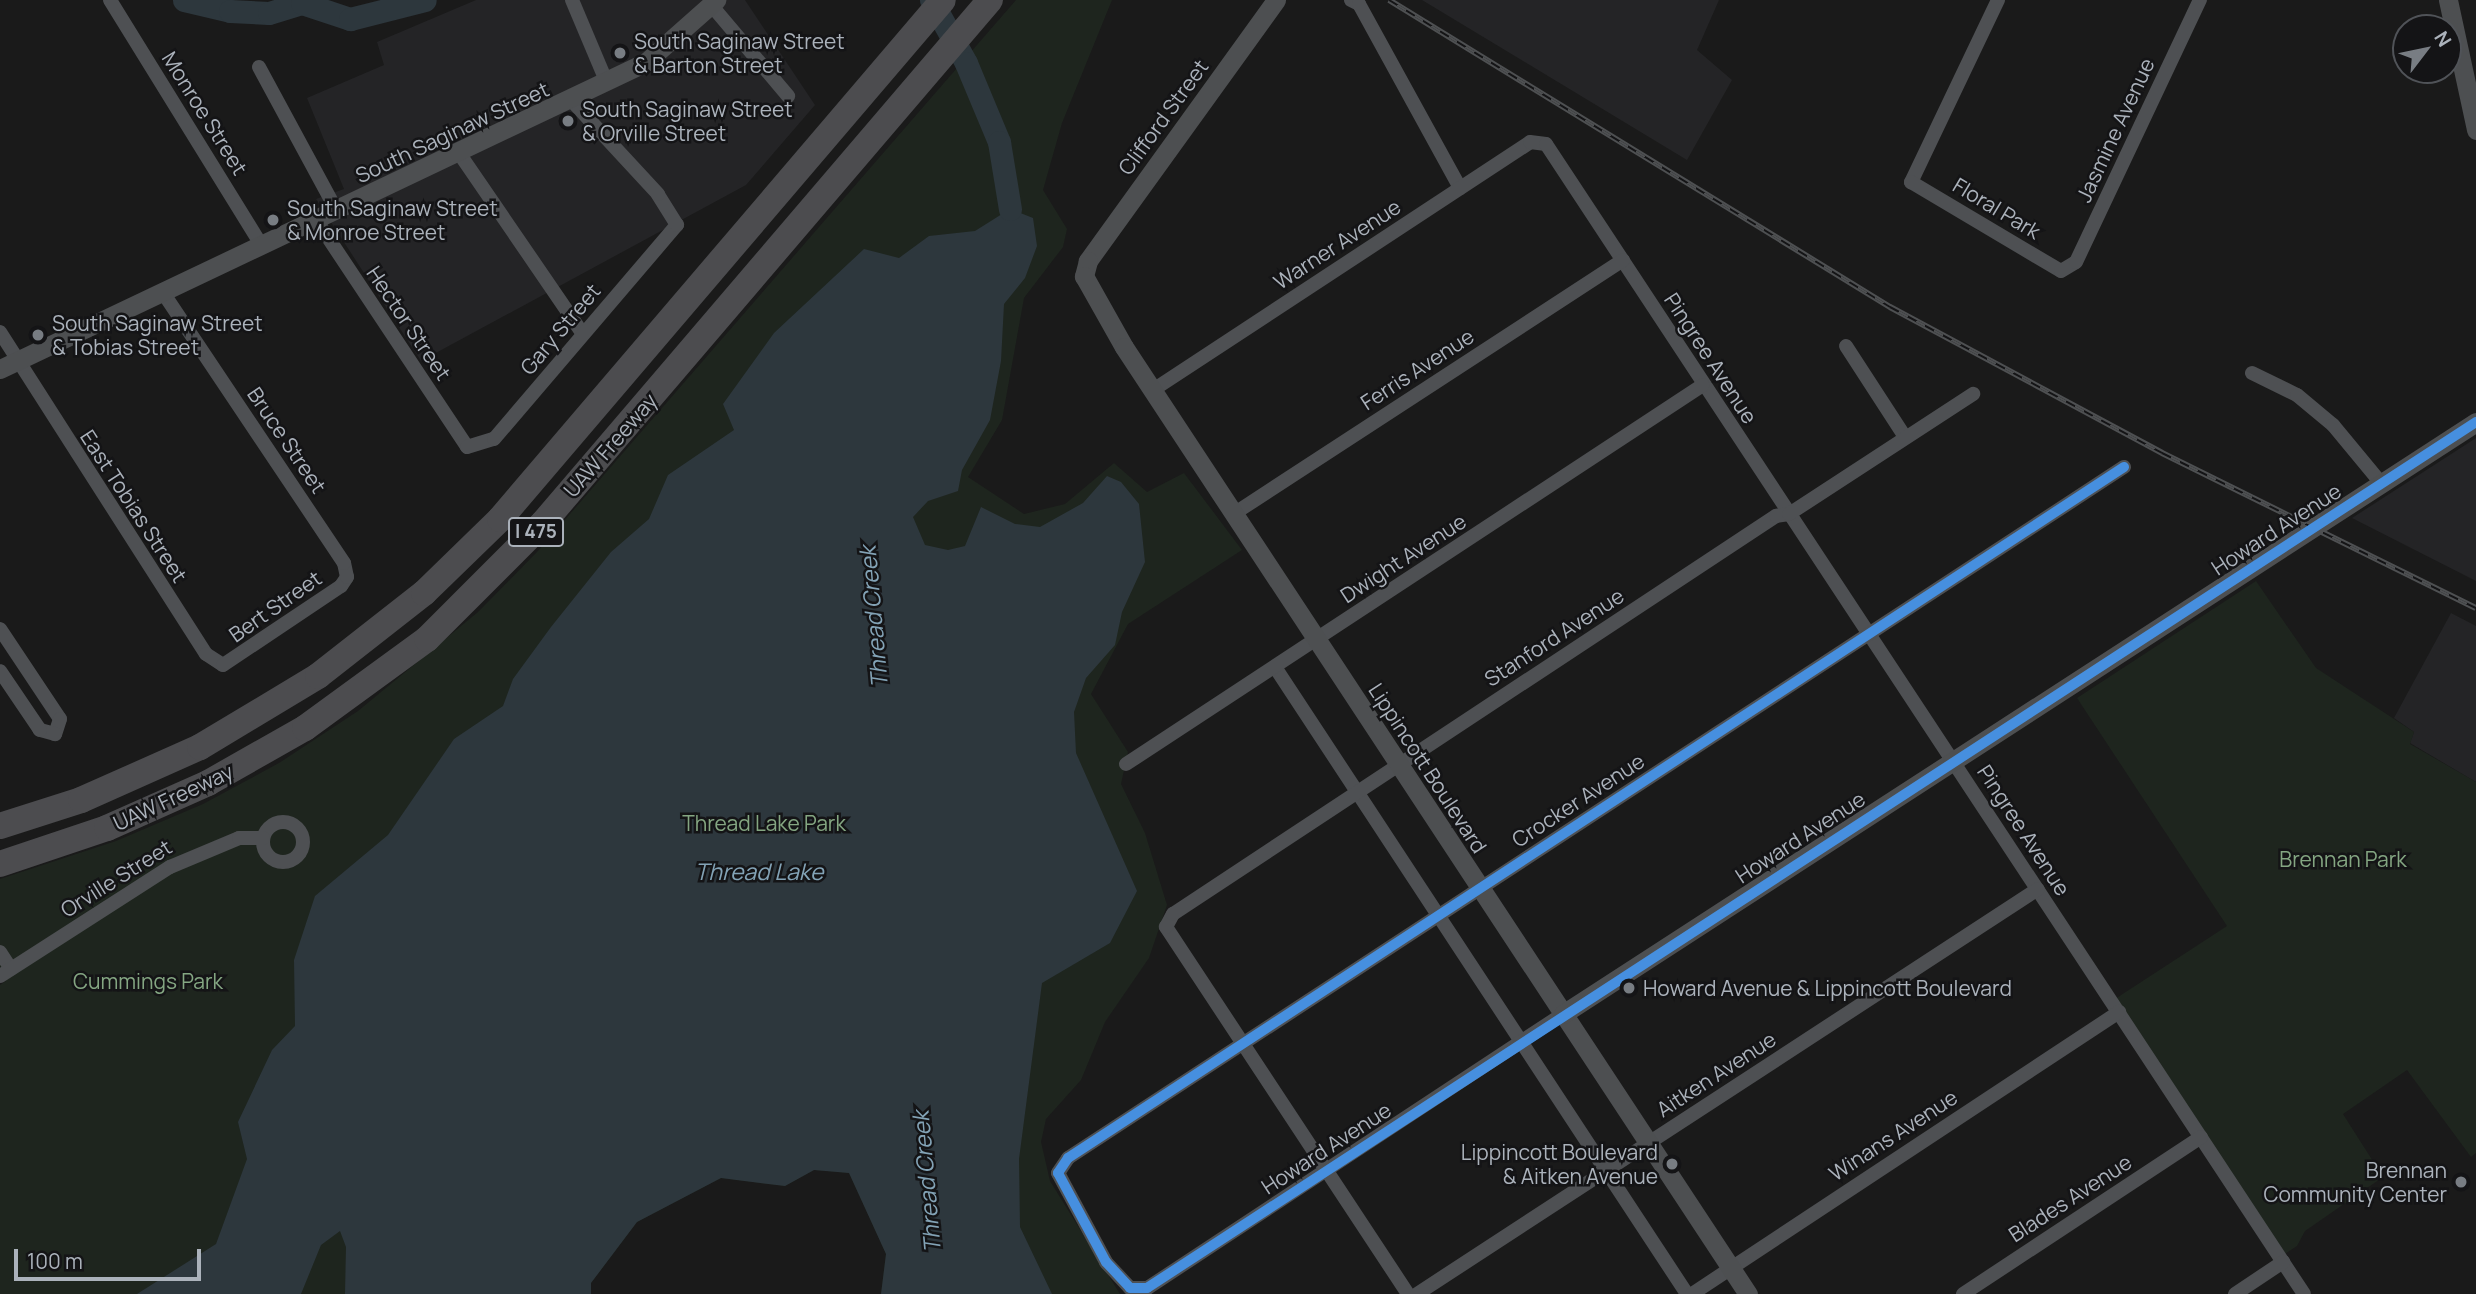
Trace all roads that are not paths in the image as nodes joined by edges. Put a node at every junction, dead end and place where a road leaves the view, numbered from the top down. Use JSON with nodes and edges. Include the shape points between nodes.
{"nodes":[{"id":1,"x":572,"y":0,"type":"edge"},
{"id":2,"x":990,"y":0,"type":"edge"},
{"id":3,"x":1276,"y":0,"type":"edge"},
{"id":4,"x":1351,"y":0,"type":"edge"},
{"id":5,"x":1998,"y":0,"type":"edge"},
{"id":6,"x":2200,"y":0,"type":"edge"},
{"id":7,"x":2448,"y":0,"type":"edge"},
{"id":8,"x":111,"y":1,"type":"edge"},
{"id":9,"x":714,"y":3,"type":"edge"},
{"id":10,"x":936,"y":7,"type":"edge"},
{"id":11,"x":259,"y":67,"type":"dead end"},
{"id":12,"x":607,"y":83,"type":"junction"},
{"id":13,"x":788,"y":96,"type":"dead end"},
{"id":14,"x":571,"y":100,"type":"junction"},
{"id":15,"x":2476,"y":130,"type":"edge"},
{"id":16,"x":1546,"y":144,"type":"joint"},
{"id":17,"x":459,"y":153,"type":"junction"},
{"id":18,"x":1460,"y":188,"type":"junction"},
{"id":19,"x":337,"y":211,"type":"junction"},
{"id":20,"x":317,"y":221,"type":"junction"},
{"id":21,"x":262,"y":246,"type":"junction"},
{"id":22,"x":1623,"y":260,"type":"junction"},
{"id":23,"x":1088,"y":261,"type":"joint"},
{"id":24,"x":2061,"y":271,"type":"joint"},
{"id":25,"x":164,"y":294,"type":"junction"},
{"id":26,"x":0,"y":332,"type":"edge"},
{"id":27,"x":583,"y":334,"type":"junction"},
{"id":28,"x":1846,"y":346,"type":"dead end"},
{"id":29,"x":8,"y":365,"type":"edge"},
{"id":30,"x":2252,"y":373,"type":"dead end"},
{"id":31,"x":1703,"y":385,"type":"junction"},
{"id":32,"x":1153,"y":390,"type":"junction"},
{"id":33,"x":1973,"y":394,"type":"dead end"},
{"id":34,"x":2476,"y":422,"type":"edge"},
{"id":35,"x":1905,"y":437,"type":"junction"},
{"id":36,"x":467,"y":447,"type":"joint"},
{"id":37,"x":2124,"y":467,"type":"dead end"},
{"id":38,"x":2381,"y":483,"type":"junction"},
{"id":39,"x":1235,"y":513,"type":"junction"},
{"id":40,"x":1788,"y":514,"type":"junction"},
{"id":41,"x":347,"y":577,"type":"joint"},
{"id":42,"x":0,"y":629,"type":"edge"},
{"id":43,"x":1868,"y":633,"type":"junction"},
{"id":44,"x":1317,"y":639,"type":"junction"},
{"id":45,"x":223,"y":665,"type":"joint"},
{"id":46,"x":1275,"y":667,"type":"junction"},
{"id":47,"x":0,"y":671,"type":"edge"},
{"id":48,"x":1952,"y":759,"type":"junction"},
{"id":49,"x":1126,"y":764,"type":"dead end"},
{"id":50,"x":1399,"y":764,"type":"junction"},
{"id":51,"x":1355,"y":791,"type":"junction"},
{"id":52,"x":0,"y":826,"type":"edge"},
{"id":53,"x":263,"y":838,"type":"dead end"},
{"id":54,"x":0,"y":864,"type":"edge"},
{"id":55,"x":1479,"y":888,"type":"junction"},
{"id":56,"x":2038,"y":889,"type":"junction"},
{"id":57,"x":1437,"y":915,"type":"junction"},
{"id":58,"x":0,"y":952,"type":"edge"},
{"id":59,"x":6,"y":973,"type":"edge"},
{"id":60,"x":2119,"y":1012,"type":"junction"},
{"id":61,"x":1563,"y":1014,"type":"junction"},
{"id":62,"x":1243,"y":1043,"type":"junction"},
{"id":63,"x":1522,"y":1043,"type":"junction"},
{"id":64,"x":2201,"y":1138,"type":"junction"},
{"id":65,"x":1648,"y":1144,"type":"junction"},
{"id":66,"x":1328,"y":1169,"type":"junction"},
{"id":67,"x":1605,"y":1172,"type":"junction"},
{"id":68,"x":2283,"y":1262,"type":"junction"},
{"id":69,"x":1730,"y":1268,"type":"junction"},
{"id":70,"x":1147,"y":1288,"type":"joint"},
{"id":71,"x":1408,"y":1294,"type":"edge"},
{"id":72,"x":1417,"y":1294,"type":"edge"},
{"id":73,"x":1689,"y":1294,"type":"edge"},
{"id":74,"x":1748,"y":1294,"type":"edge"},
{"id":75,"x":1963,"y":1294,"type":"edge"},
{"id":76,"x":2235,"y":1294,"type":"edge"},
{"id":77,"x":2304,"y":1294,"type":"edge"}],
"edges":[{"from":1,"to":12,"type":"street"},
{"from":2,"to":54,"type":"highway","name":"UAW Freeway","number":"I 475","via":[[537,531],[443,625],[336,707],[247,762],[119,823]]},
{"from":3,"to":23,"type":"street","name":"Clifford Street"},
{"from":4,"to":18,"type":"street","via":[[1359,4]]},
{"from":5,"to":24,"type":"street","name":"Floral Park","via":[[1911,182]]},
{"from":6,"to":24,"type":"street","name":"Jasmine Avenue","via":[[2076,262]]},
{"from":7,"to":15,"type":"street"},
{"from":8,"to":21,"type":"street","name":"Monroe Street"},
{"from":9,"to":12,"type":"street","name":"South Saginaw Street","via":[[668,47]]},
{"from":9,"to":13,"type":"street"},
{"from":10,"to":52,"type":"highway","name":"UAW Freeway","number":"I 475","via":[[500,519],[424,593],[318,676],[210,741],[98,793]]},
{"from":11,"to":19,"type":"street"},
{"from":12,"to":14,"type":"street","name":"South Saginaw Street"},
{"from":14,"to":17,"type":"street","name":"South Saginaw Street"},
{"from":14,"to":27,"type":"street","name":"Gary Street","via":[[658,194],[677,225]]},
{"from":16,"to":18,"type":"street","name":"Warner Avenue","via":[[1530,142]]},
{"from":16,"to":22,"type":"street","name":"Pingree Avenue"},
{"from":17,"to":19,"type":"street","name":"South Saginaw Street"},
{"from":17,"to":27,"type":"street"},
{"from":18,"to":32,"type":"street","name":"Warner Avenue"},
{"from":19,"to":20,"type":"street","name":"South Saginaw Street"},
{"from":20,"to":21,"type":"street","name":"South Saginaw Street"},
{"from":20,"to":36,"type":"street","name":"Hector Street"},
{"from":21,"to":25,"type":"street","name":"South Saginaw Street"},
{"from":22,"to":31,"type":"street","name":"Pingree Avenue"},
{"from":22,"to":39,"type":"street","name":"Ferris Avenue"},
{"from":23,"to":32,"type":"street","name":"Lippincott Boulevard","via":[[1084,276],[1099,307]]},
{"from":25,"to":29,"type":"street","name":"South Saginaw Street"},
{"from":25,"to":41,"type":"street","name":"Bruce Street","via":[[344,563]]},
{"from":26,"to":29,"type":"street","name":"East Tobias Street"},
{"from":27,"to":36,"type":"street","name":"Gary Street","via":[[494,439]]},
{"from":28,"to":35,"type":"street"},
{"from":29,"to":45,"type":"street","name":"East Tobias Street","via":[[206,654]]},
{"from":30,"to":38,"type":"street","via":[[2297,395],[2333,425]]},
{"from":31,"to":40,"type":"street","name":"Pingree Avenue"},
{"from":31,"to":44,"type":"street","name":"Dwight Avenue"},
{"from":32,"to":39,"type":"street","name":"Lippincott Boulevard"},
{"from":33,"to":35,"type":"street","name":"Stanford Avenue"},
{"from":34,"to":38,"type":"street","name":"Howard Avenue"},
{"from":35,"to":40,"type":"street","name":"Stanford Avenue"},
{"from":37,"to":43,"type":"street","name":"Crocker Avenue"},
{"from":38,"to":48,"type":"street","name":"Howard Avenue"},
{"from":39,"to":44,"type":"street","name":"Lippincott Boulevard"},
{"from":40,"to":43,"type":"street","name":"Pingree Avenue"},
{"from":40,"to":50,"type":"street","name":"Stanford Avenue","via":[[1764,524]]},
{"from":41,"to":45,"type":"street","name":"Bert Street","via":[[341,586]]},
{"from":42,"to":47,"type":"street","via":[[60,719],[61,728],[55,734],[40,730]]},
{"from":43,"to":48,"type":"street","name":"Pingree Avenue"},
{"from":43,"to":55,"type":"street","name":"Crocker Avenue"},
{"from":44,"to":46,"type":"street","name":"Dwight Avenue"},
{"from":44,"to":50,"type":"street","name":"Lippincott Boulevard"},
{"from":46,"to":49,"type":"street","name":"Dwight Avenue"},
{"from":46,"to":51,"type":"street"},
{"from":48,"to":56,"type":"street","name":"Pingree Avenue"},
{"from":48,"to":61,"type":"street","name":"Howard Avenue"},
{"from":50,"to":51,"type":"street","name":"Stanford Avenue"},
{"from":50,"to":55,"type":"street","name":"Lippincott Boulevard"},
{"from":51,"to":57,"type":"street"},
{"from":51,"to":62,"type":"street","name":"Stanford Avenue","via":[[1173,914],[1166,927]]},
{"from":53,"to":59,"type":"street","name":"Orville Street","via":[[226,842],[170,867]]},
{"from":55,"to":57,"type":"street","name":"Crocker Avenue"},
{"from":55,"to":61,"type":"street","name":"Lippincott Boulevard"},
{"from":56,"to":60,"type":"street","name":"Pingree Avenue"},
{"from":56,"to":65,"type":"street","name":"Aitken Avenue"},
{"from":57,"to":62,"type":"street","name":"Crocker Avenue"},
{"from":57,"to":63,"type":"street"},
{"from":58,"to":59,"type":"street"},
{"from":60,"to":64,"type":"street","name":"Pingree Avenue"},
{"from":60,"to":69,"type":"street","name":"Winans Avenue"},
{"from":61,"to":63,"type":"street","name":"Howard Avenue"},
{"from":61,"to":65,"type":"street","name":"Lippincott Boulevard"},
{"from":62,"to":66,"type":"street"},
{"from":62,"to":70,"type":"street","name":"Crocker Avenue","via":[[1068,1158],[1058,1173],[1106,1262],[1130,1288]]},
{"from":63,"to":66,"type":"street","name":"Howard Avenue"},
{"from":63,"to":67,"type":"street"},
{"from":64,"to":68,"type":"street","name":"Pingree Avenue"},
{"from":64,"to":75,"type":"street","name":"Blades Avenue"},
{"from":65,"to":67,"type":"street","name":"Aitken Avenue"},
{"from":65,"to":69,"type":"street","name":"Lippincott Boulevard"},
{"from":66,"to":70,"type":"street","name":"Howard Avenue"},
{"from":66,"to":71,"type":"street"},
{"from":67,"to":72,"type":"street","name":"Aitken Avenue"},
{"from":67,"to":73,"type":"street"},
{"from":68,"to":76,"type":"street"},
{"from":68,"to":77,"type":"street","name":"Pingree Avenue"},
{"from":69,"to":73,"type":"street","name":"Winans Avenue"},
{"from":69,"to":74,"type":"street","name":"Lippincott Boulevard"}]}
